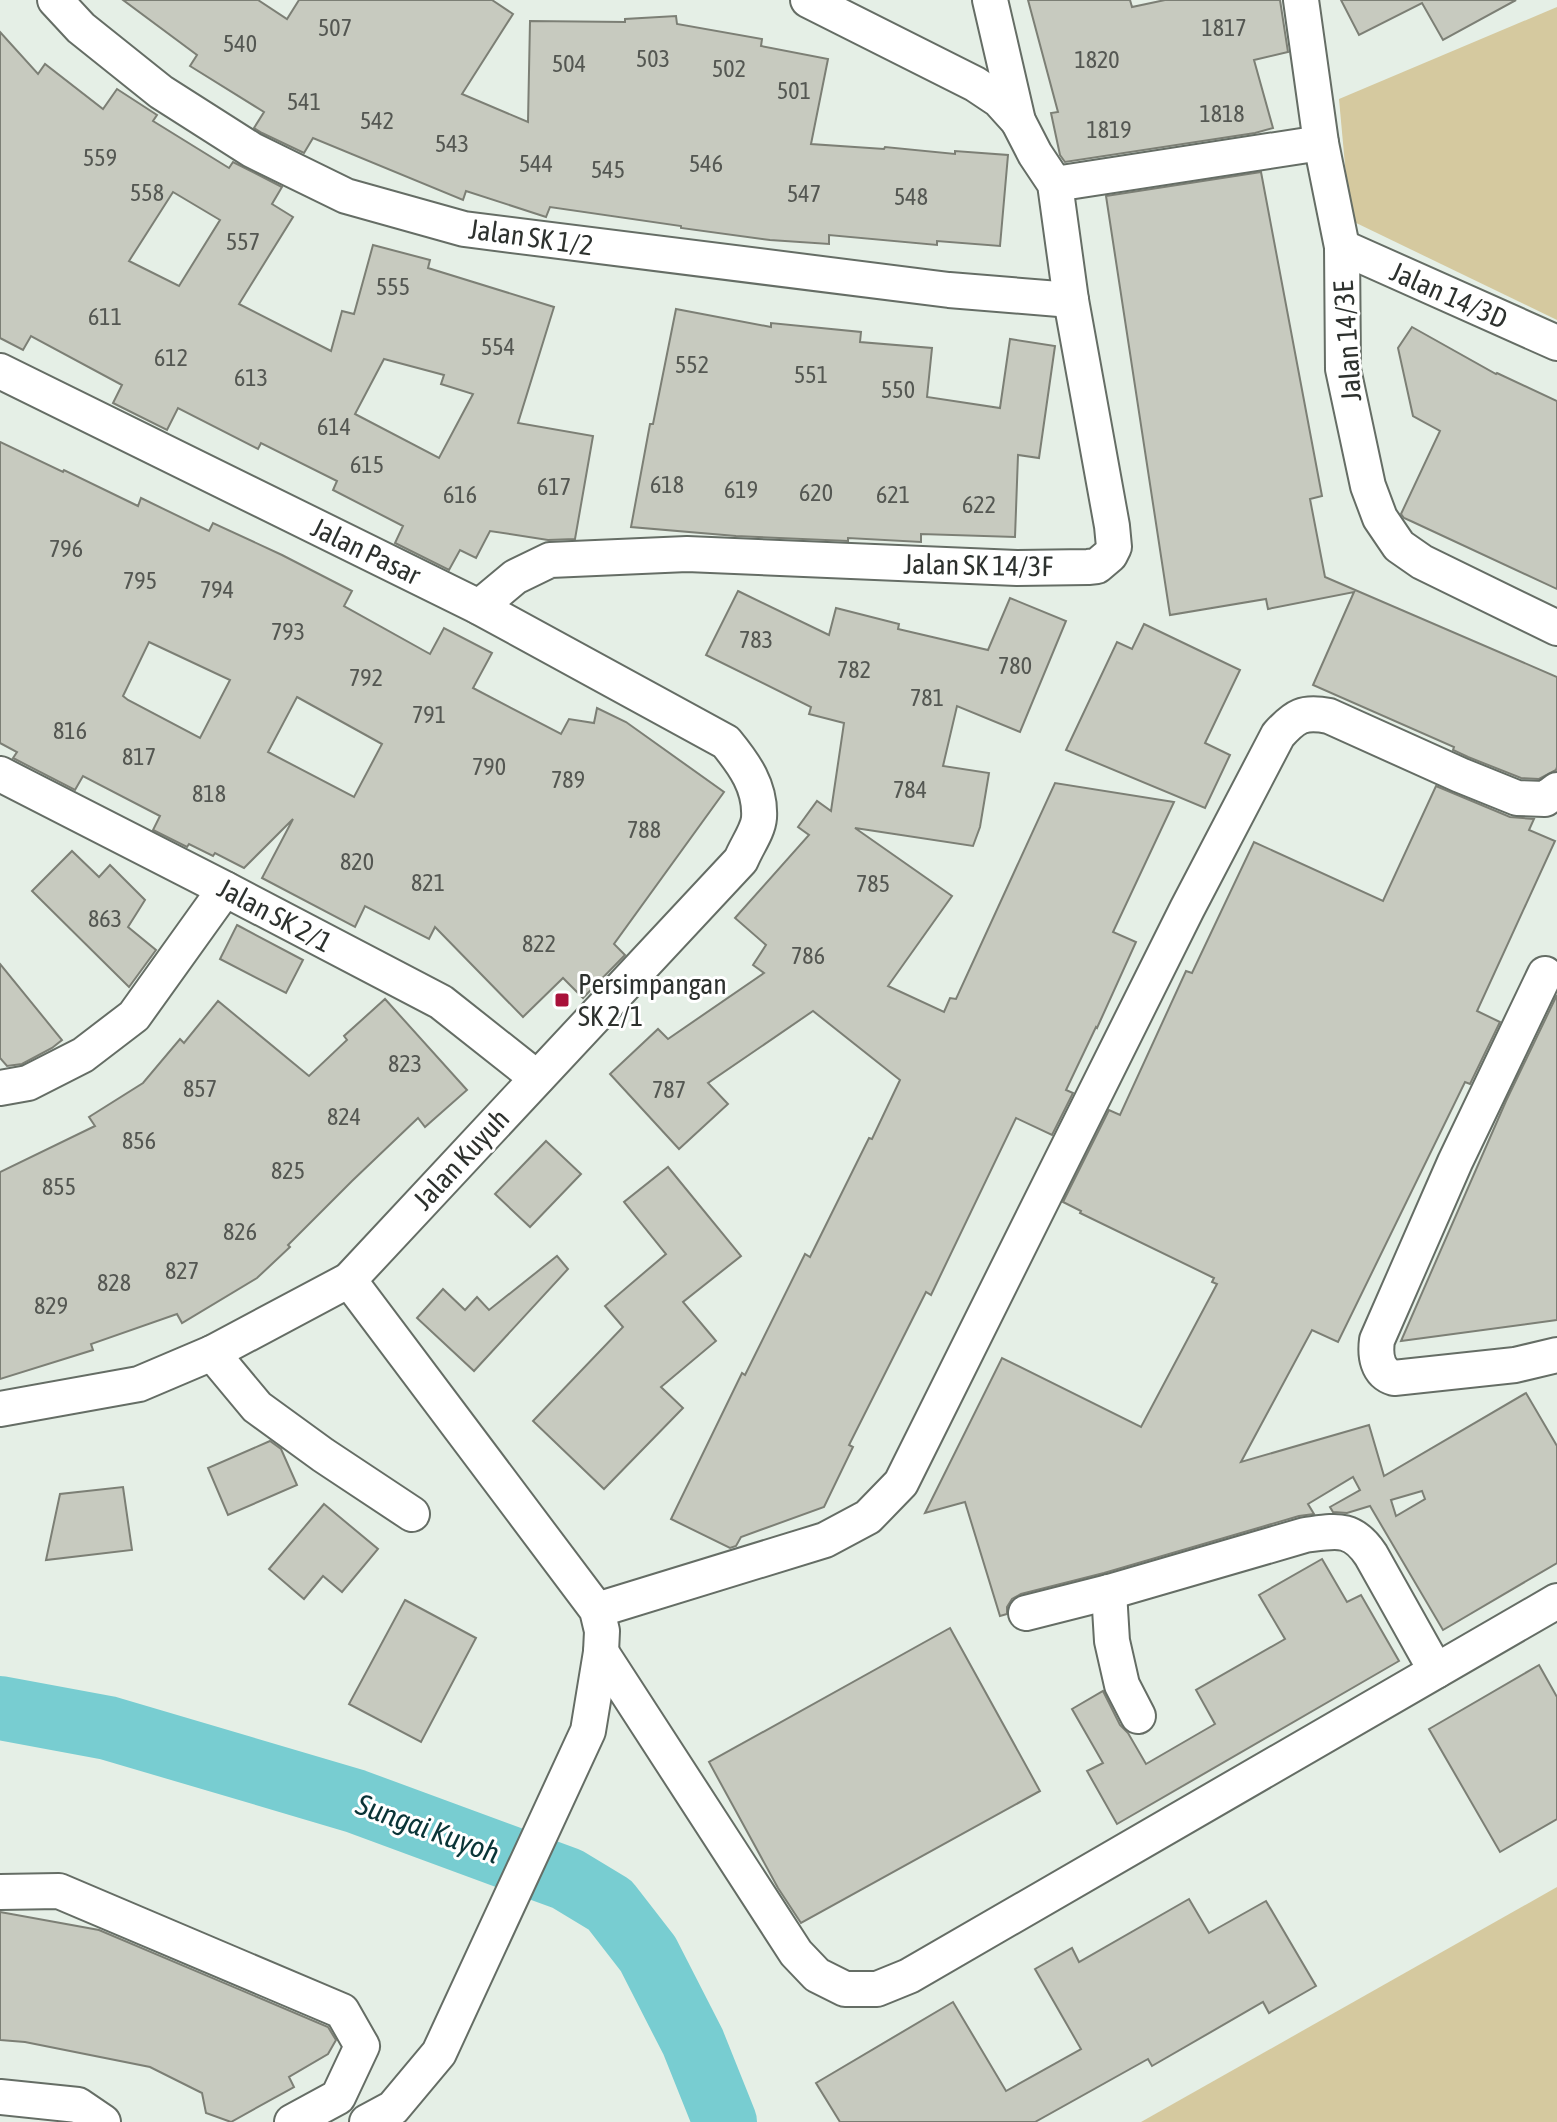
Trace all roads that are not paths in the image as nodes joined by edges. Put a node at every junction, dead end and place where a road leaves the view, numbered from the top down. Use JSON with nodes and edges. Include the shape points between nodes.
{"nodes":[{"id":1,"x":55,"y":0,"type":"edge"},
{"id":2,"x":808,"y":0,"type":"edge"},
{"id":3,"x":990,"y":0,"type":"edge"},
{"id":4,"x":1301,"y":0,"type":"edge"},
{"id":5,"x":1018,"y":121,"type":"junction"},
{"id":6,"x":1321,"y":143,"type":"junction"},
{"id":7,"x":1055,"y":184,"type":"junction"},
{"id":8,"x":1342,"y":247,"type":"junction"},
{"id":9,"x":1071,"y":300,"type":"junction"},
{"id":10,"x":1557,"y":343,"type":"edge"},
{"id":11,"x":0,"y":371,"type":"edge"},
{"id":12,"x":479,"y":607,"type":"junction"},
{"id":13,"x":1557,"y":628,"type":"edge"},
{"id":14,"x":726,"y":742,"type":"joint"},
{"id":15,"x":0,"y":774,"type":"edge"},
{"id":16,"x":1557,"y":790,"type":"edge"},
{"id":17,"x":225,"y":889,"type":"junction"},
{"id":18,"x":1545,"y":974,"type":"dead end"},
{"id":19,"x":537,"y":1078,"type":"junction"},
{"id":20,"x":0,"y":1088,"type":"edge"},
{"id":21,"x":349,"y":1280,"type":"junction"},
{"id":22,"x":212,"y":1353,"type":"junction"},
{"id":23,"x":1557,"y":1355,"type":"edge"},
{"id":24,"x":0,"y":1409,"type":"edge"},
{"id":25,"x":412,"y":1514,"type":"dead end"},
{"id":26,"x":1109,"y":1592,"type":"junction"},
{"id":27,"x":1557,"y":1601,"type":"edge"},
{"id":28,"x":597,"y":1610,"type":"junction"},
{"id":29,"x":1026,"y":1613,"type":"dead end"},
{"id":30,"x":601,"y":1652,"type":"junction"},
{"id":31,"x":1436,"y":1671,"type":"junction"},
{"id":32,"x":1138,"y":1716,"type":"dead end"},
{"id":33,"x":0,"y":1892,"type":"edge"},
{"id":34,"x":0,"y":2097,"type":"edge"},
{"id":35,"x":103,"y":2122,"type":"edge"},
{"id":36,"x":292,"y":2122,"type":"edge"},
{"id":37,"x":367,"y":2122,"type":"edge"}],
"edges":[{"from":1,"to":9,"type":"street","name":"Jalan SK 1/2","via":[[81,28],[161,92],[252,150],[346,196],[464,229],[949,290]]},
{"from":2,"to":5,"type":"street","via":[[975,84]]},
{"from":3,"to":5,"type":"street"},
{"from":4,"to":6,"type":"street","name":"Jalan 14/3E"},
{"from":5,"to":7,"type":"street"},
{"from":6,"to":7,"type":"street"},
{"from":6,"to":8,"type":"street","name":"Jalan 14/3E"},
{"from":7,"to":9,"type":"street","name":"Jalan SK 14/3F"},
{"from":8,"to":10,"type":"street","name":"Jalan 14/3D"},
{"from":8,"to":13,"type":"street","name":"Jalan 14/3E","via":[[1343,369],[1380,518],[1399,546],[1422,562]]},
{"from":9,"to":12,"type":"street","name":"Jalan SK 14/3F","via":[[1112,526],[1114,547],[1097,566],[1017,568],[687,554],[550,560],[515,577]]},
{"from":11,"to":12,"type":"street","name":"Jalan Pasar"},
{"from":12,"to":14,"type":"street","name":"Jalan Pasar"},
{"from":14,"to":19,"type":"street","name":"Jalan Kuyuh","via":[[756,787],[759,820],[741,860]]},
{"from":15,"to":17,"type":"street","name":"Jalan SK 2/1"},
{"from":16,"to":28,"type":"street","via":[[1545,799],[1517,798],[1329,716],[1312,712],[1292,719],[1278,735],[1187,909],[901,1483],[868,1517],[825,1540]]},
{"from":17,"to":19,"type":"street","name":"Jalan SK 2/1","via":[[441,1002]]},
{"from":17,"to":20,"type":"street","via":[[134,1016],[83,1055],[28,1083]]},
{"from":18,"to":23,"type":"street","via":[[1455,1162],[1376,1348],[1380,1369],[1394,1378],[1515,1365]]},
{"from":19,"to":21,"type":"street","name":"Jalan Kuyuh"},
{"from":21,"to":22,"type":"street","name":"Jalan Kuyuh"},
{"from":21,"to":28,"type":"street"},
{"from":22,"to":24,"type":"street","name":"Jalan Kuyuh","via":[[139,1384]]},
{"from":22,"to":25,"type":"street","via":[[257,1407]]},
{"from":26,"to":29,"type":"street"},
{"from":26,"to":31,"type":"street","via":[[1305,1535],[1350,1534],[1371,1555]]},
{"from":26,"to":32,"type":"street","via":[[1122,1685]]},
{"from":27,"to":31,"type":"street"},
{"from":28,"to":30,"type":"street"},
{"from":30,"to":31,"type":"street","via":[[796,1953],[817,1975],[845,1989],[877,1989],[909,1976]]},
{"from":30,"to":37,"type":"street","via":[[588,1731],[439,2053],[393,2108]]},
{"from":33,"to":36,"type":"street","via":[[59,1891],[342,2011],[362,2046],[338,2097]]},
{"from":34,"to":35,"type":"street","via":[[78,2105]]}]}
